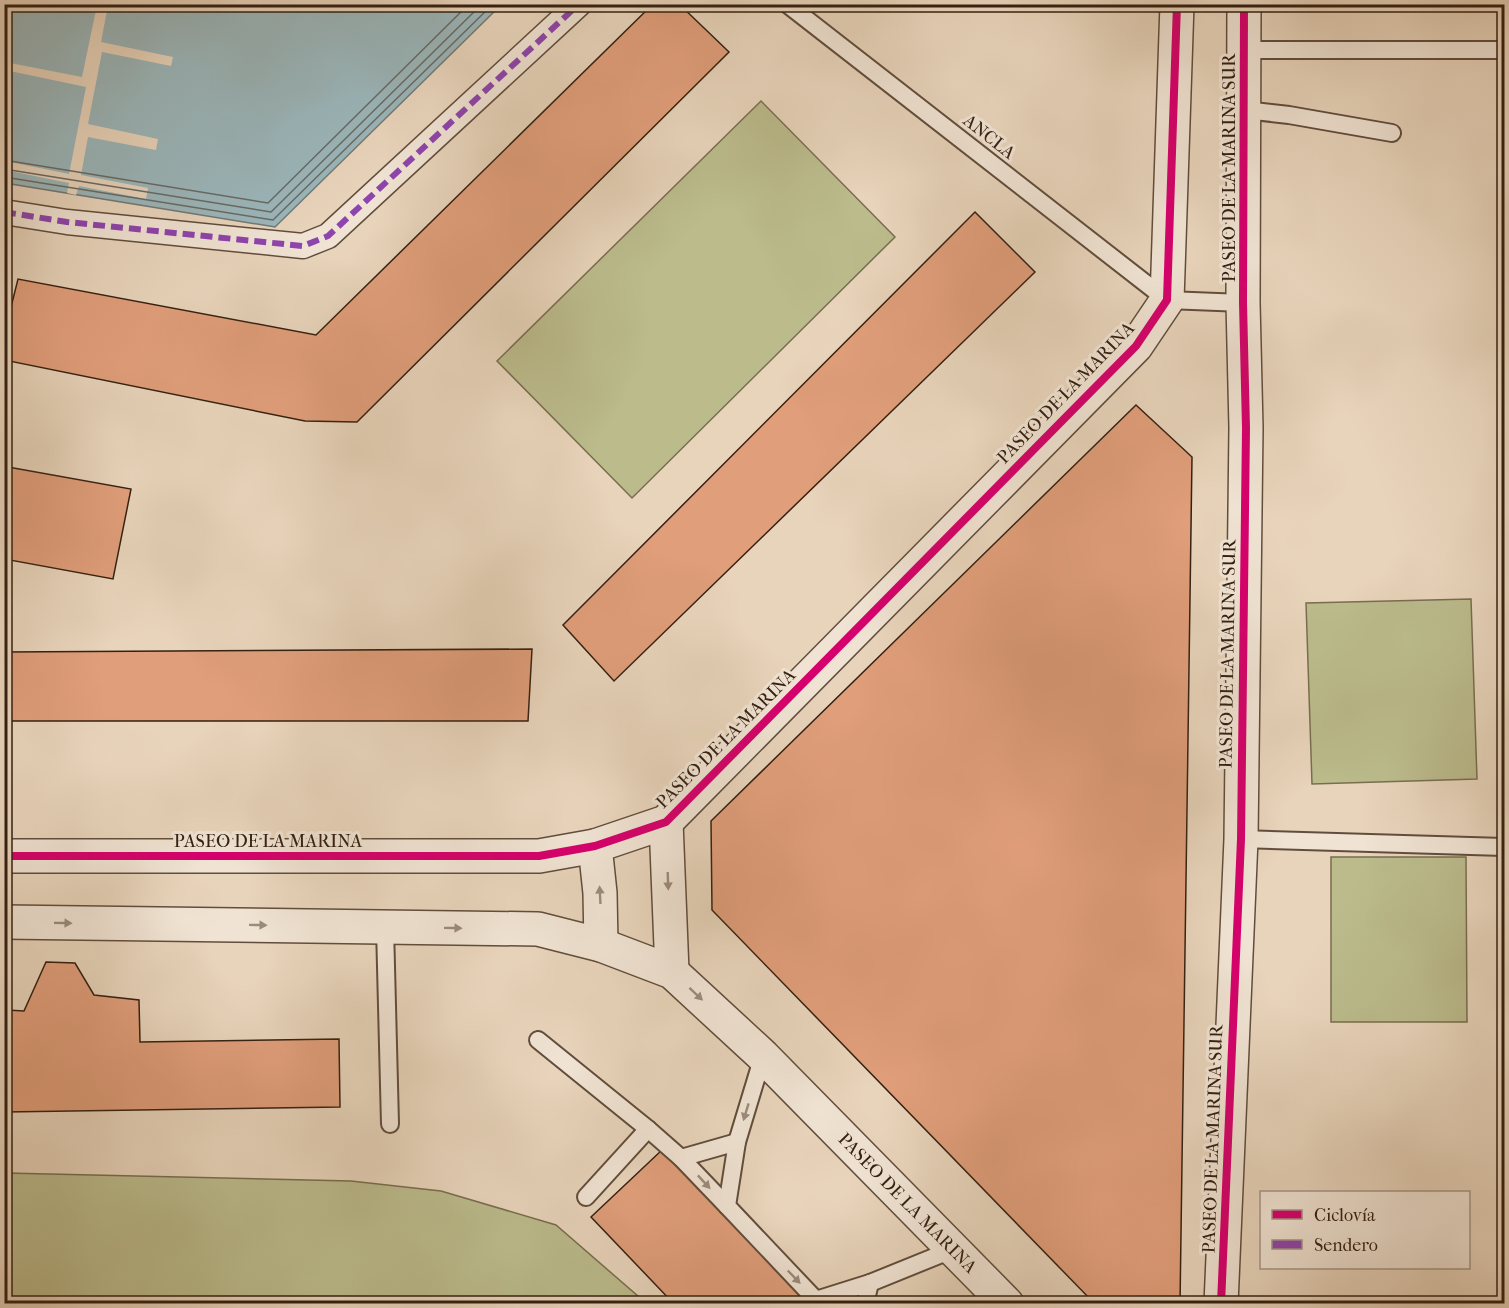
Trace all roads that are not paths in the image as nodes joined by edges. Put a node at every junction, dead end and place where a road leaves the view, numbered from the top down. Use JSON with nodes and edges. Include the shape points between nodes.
{"nodes":[{"id":1,"x":579,"y":4,"type":"edge"},
{"id":2,"x":787,"y":4,"type":"edge"},
{"id":3,"x":1177,"y":4,"type":"edge"},
{"id":4,"x":1244,"y":4,"type":"edge"},
{"id":5,"x":1245,"y":50,"type":"junction"},
{"id":6,"x":1504,"y":50,"type":"edge"},
{"id":7,"x":1245,"y":110,"type":"junction"},
{"id":8,"x":1392,"y":134,"type":"dead end"},
{"id":9,"x":4,"y":212,"type":"edge"},
{"id":10,"x":1167,"y":300,"type":"junction"},
{"id":11,"x":1243,"y":303,"type":"junction"},
{"id":12,"x":666,"y":822,"type":"junction"},
{"id":13,"x":1241,"y":839,"type":"junction"},
{"id":14,"x":595,"y":846,"type":"junction"},
{"id":15,"x":1504,"y":847,"type":"edge"},
{"id":16,"x":4,"y":856,"type":"edge"},
{"id":17,"x":4,"y":922,"type":"edge"},
{"id":18,"x":385,"y":927,"type":"junction"},
{"id":19,"x":601,"y":945,"type":"junction"},
{"id":20,"x":672,"y":972,"type":"junction"},
{"id":21,"x":538,"y":1041,"type":"dead end"},
{"id":22,"x":763,"y":1056,"type":"junction"},
{"id":23,"x":390,"y":1124,"type":"dead end"},
{"id":24,"x":648,"y":1129,"type":"junction"},
{"id":25,"x":737,"y":1142,"type":"junction"},
{"id":26,"x":681,"y":1158,"type":"junction"},
{"id":27,"x":586,"y":1197,"type":"dead end"},
{"id":28,"x":727,"y":1206,"type":"junction"},
{"id":29,"x":954,"y":1250,"type":"junction"},
{"id":30,"x":870,"y":1283,"type":"junction"},
{"id":31,"x":818,"y":1302,"type":"edge"},
{"id":32,"x":865,"y":1304,"type":"edge"},
{"id":33,"x":1007,"y":1304,"type":"edge"},
{"id":34,"x":1221,"y":1304,"type":"edge"}],
"edges":[{"from":1,"to":9,"type":"street","via":[[328,236],[303,246]]},
{"from":2,"to":10,"type":"lane","name":"ANCLA"},
{"from":3,"to":10,"type":"street"},
{"from":4,"to":5,"type":"street","name":"PASEO DE LA MARINA SUR"},
{"from":5,"to":6,"type":"lane"},
{"from":5,"to":7,"type":"street","name":"PASEO DE LA MARINA SUR"},
{"from":7,"to":8,"type":"lane"},
{"from":7,"to":11,"type":"street","name":"PASEO DE LA MARINA SUR"},
{"from":10,"to":11,"type":"lane"},
{"from":10,"to":12,"type":"street","name":"PASEO DE LA MARINA","via":[[1136,346]]},
{"from":11,"to":13,"type":"street","name":"PASEO DE LA MARINA SUR","via":[[1246,428]]},
{"from":12,"to":14,"type":"street","name":"PASEO DE LA MARINA"},
{"from":12,"to":20,"type":"street","one_way":true},
{"from":13,"to":15,"type":"lane"},
{"from":13,"to":34,"type":"street","name":"PASEO DE LA MARINA SUR"},
{"from":14,"to":16,"type":"street","name":"PASEO DE LA MARINA","via":[[539,856]]},
{"from":19,"to":14,"type":"street","one_way":true},
{"from":17,"to":18,"type":"street","name":"PASEO DE LA MARINA","one_way":true},
{"from":18,"to":19,"type":"street","name":"PASEO DE LA MARINA","one_way":true,"via":[[538,929]]},
{"from":18,"to":23,"type":"lane"},
{"from":19,"to":20,"type":"street","name":"PASEO DE LA MARINA"},
{"from":20,"to":22,"type":"street","name":"PASEO DE LA MARINA","one_way":true},
{"from":21,"to":24,"type":"lane"},
{"from":22,"to":25,"type":"lane","one_way":true},
{"from":22,"to":29,"type":"street","name":"PASEO DE LA MARINA"},
{"from":24,"to":26,"type":"lane"},
{"from":24,"to":27,"type":"lane"},
{"from":25,"to":26,"type":"lane"},
{"from":25,"to":28,"type":"lane"},
{"from":26,"to":28,"type":"lane","one_way":true},
{"from":28,"to":31,"type":"lane","one_way":true},
{"from":29,"to":30,"type":"lane"},
{"from":29,"to":33,"type":"street","name":"PASEO DE LA MARINA"},
{"from":30,"to":31,"type":"lane"},
{"from":30,"to":32,"type":"lane"}]}
